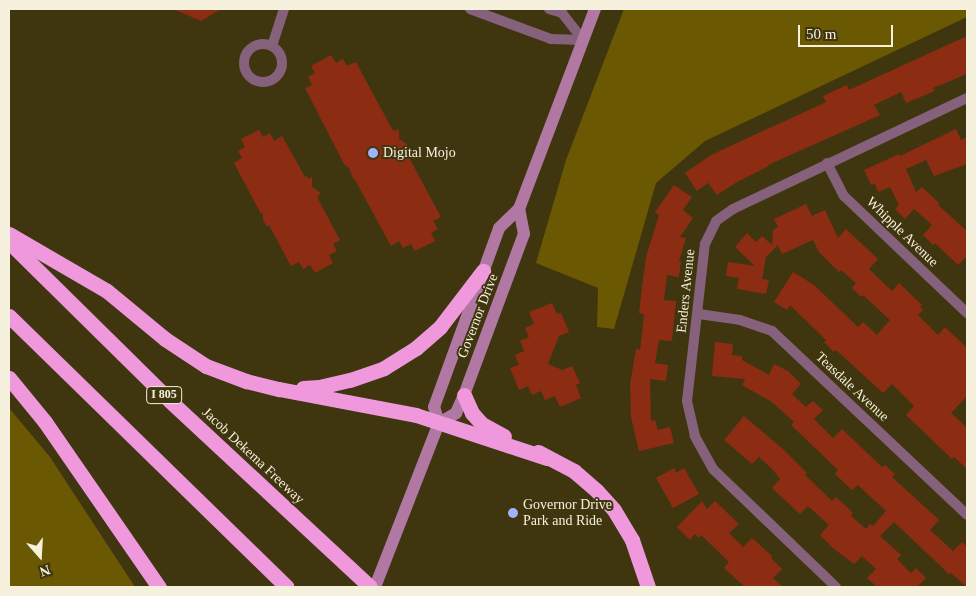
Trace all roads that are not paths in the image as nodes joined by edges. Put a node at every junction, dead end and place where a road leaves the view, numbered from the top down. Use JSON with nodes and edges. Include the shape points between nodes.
{"nodes":[{"id":1,"x":284,"y":9,"type":"edge"},
{"id":2,"x":470,"y":9,"type":"edge"},
{"id":3,"x":549,"y":9,"type":"edge"},
{"id":4,"x":595,"y":9,"type":"edge"},
{"id":5,"x":583,"y":40,"type":"junction"},
{"id":6,"x":272,"y":46,"type":"dead end"},
{"id":7,"x":967,"y":98,"type":"edge"},
{"id":8,"x":828,"y":163,"type":"junction"},
{"id":9,"x":520,"y":209,"type":"junction"},
{"id":10,"x":9,"y":234,"type":"edge"},
{"id":11,"x":9,"y":242,"type":"edge"},
{"id":12,"x":483,"y":271,"type":"junction"},
{"id":13,"x":698,"y":314,"type":"junction"},
{"id":14,"x":967,"y":314,"type":"edge"},
{"id":15,"x":9,"y":316,"type":"edge"},
{"id":16,"x":9,"y":378,"type":"edge"},
{"id":17,"x":279,"y":389,"type":"junction"},
{"id":18,"x":464,"y":395,"type":"junction"},
{"id":19,"x":439,"y":423,"type":"junction"},
{"id":20,"x":547,"y":458,"type":"junction"},
{"id":21,"x":967,"y":514,"type":"edge"},
{"id":22,"x":831,"y":585,"type":"edge"},
{"id":23,"x":159,"y":587,"type":"edge"},
{"id":24,"x":287,"y":587,"type":"edge"},
{"id":25,"x":370,"y":587,"type":"edge"},
{"id":26,"x":375,"y":587,"type":"edge"},
{"id":27,"x":648,"y":587,"type":"edge"}],
"edges":[{"from":1,"to":6,"type":"street"},
{"from":2,"to":5,"type":"street","via":[[551,39]]},
{"from":3,"to":5,"type":"street","via":[[562,14]]},
{"from":4,"to":5,"type":"main road","name":"Governor Drive"},
{"from":5,"to":9,"type":"main road","name":"Governor Drive"},
{"from":7,"to":8,"type":"street","name":"Enders Avenue"},
{"from":8,"to":13,"type":"street","name":"Enders Avenue","via":[[733,209],[716,222],[705,244]]},
{"from":8,"to":14,"type":"street","name":"Whipple Avenue","via":[[844,196]]},
{"from":9,"to":12,"type":"main road","name":"Governor Drive","via":[[499,228]]},
{"from":9,"to":18,"type":"main road","name":"Governor Drive","via":[[524,234]]},
{"from":10,"to":17,"type":"highway","via":[[107,291],[165,339],[206,366]]},
{"from":11,"to":25,"type":"highway","name":"Jacob Dekema Freeway","number":"I 805","via":[[170,401]]},
{"from":12,"to":17,"type":"highway","via":[[440,327],[416,348],[384,368],[318,387]]},
{"from":12,"to":19,"type":"main road","name":"Governor Drive","via":[[434,407]]},
{"from":13,"to":21,"type":"street","name":"Teasdale Avenue","via":[[740,320],[772,331]]},
{"from":13,"to":22,"type":"street","name":"Enders Avenue","via":[[687,400],[695,436],[713,469]]},
{"from":15,"to":24,"type":"highway"},
{"from":16,"to":23,"type":"highway","via":[[45,422]]},
{"from":17,"to":19,"type":"highway","via":[[416,415]]},
{"from":18,"to":19,"type":"main road","name":"Governor Drive","via":[[456,413]]},
{"from":18,"to":20,"type":"highway","via":[[472,413],[482,424],[530,446]]},
{"from":19,"to":20,"type":"highway"},
{"from":19,"to":26,"type":"main road","name":"Governor Drive"},
{"from":20,"to":27,"type":"highway","via":[[574,472],[614,510],[632,540]]}]}
